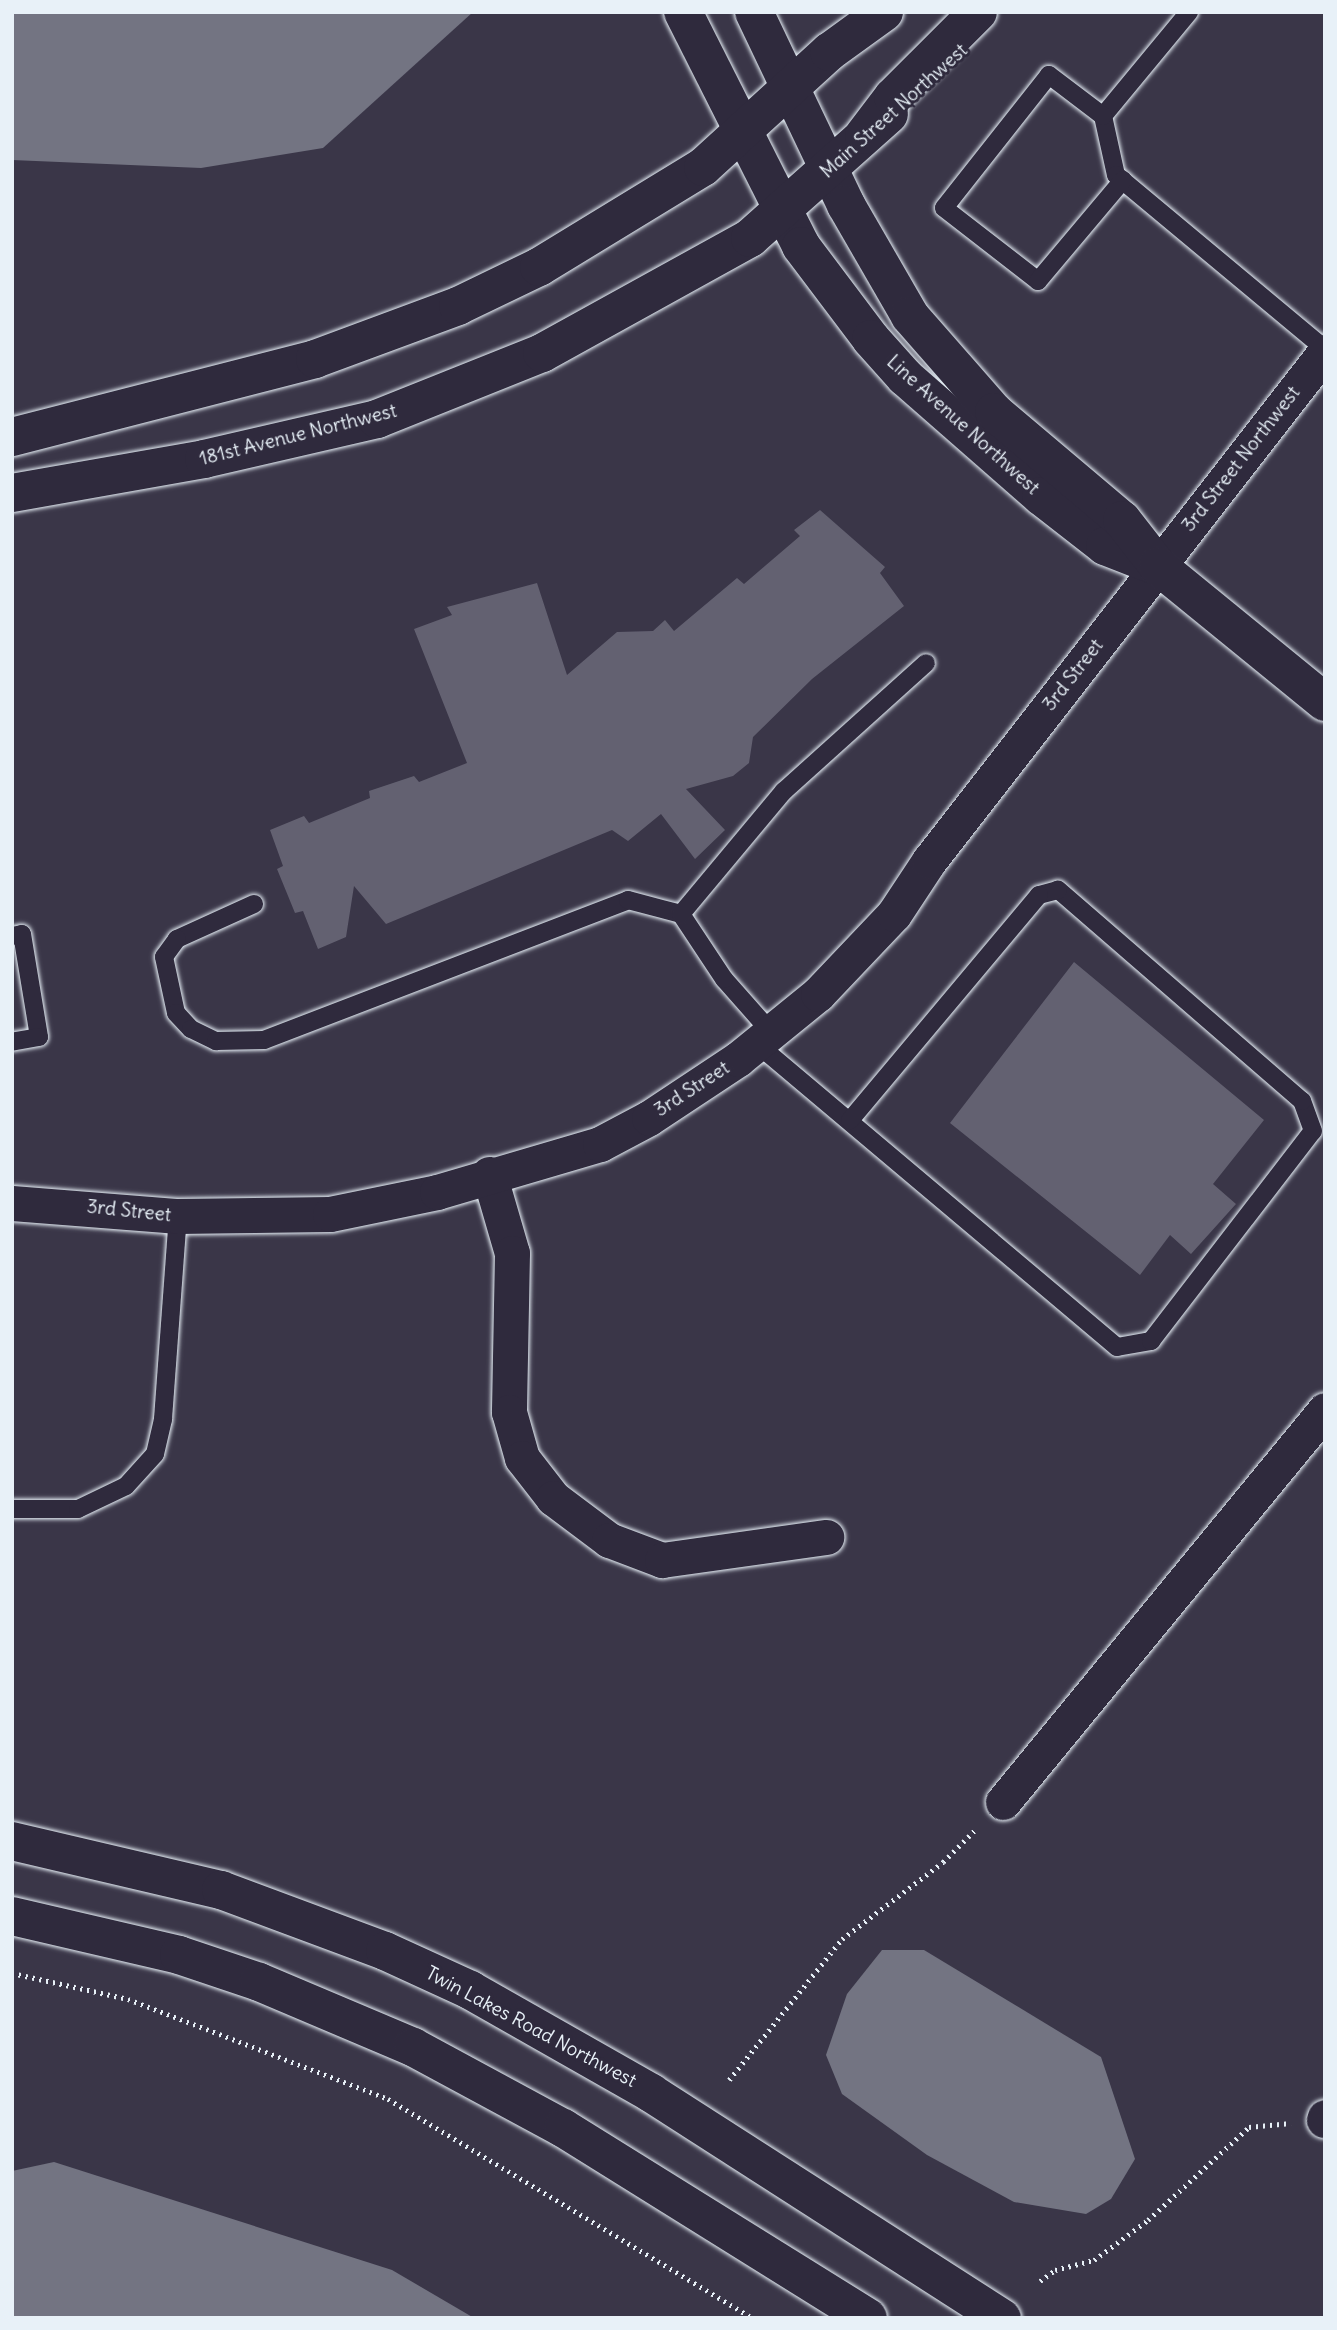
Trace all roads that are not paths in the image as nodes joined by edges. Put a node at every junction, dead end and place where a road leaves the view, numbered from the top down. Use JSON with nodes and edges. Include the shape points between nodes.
{"nodes":[{"id":1,"x":683,"y":12,"type":"edge"},
{"id":2,"x":754,"y":12,"type":"edge"},
{"id":3,"x":884,"y":12,"type":"edge"},
{"id":4,"x":978,"y":12,"type":"edge"},
{"id":5,"x":1000,"y":12,"type":"edge"},
{"id":6,"x":1189,"y":12,"type":"edge"},
{"id":7,"x":794,"y":87,"type":"junction"},
{"id":8,"x":1103,"y":116,"type":"junction"},
{"id":9,"x":745,"y":128,"type":"junction"},
{"id":10,"x":864,"y":135,"type":"junction"},
{"id":11,"x":832,"y":168,"type":"junction"},
{"id":12,"x":1123,"y":180,"type":"junction"},
{"id":13,"x":784,"y":205,"type":"junction"},
{"id":14,"x":1325,"y":351,"type":"edge"},
{"id":15,"x":12,"y":437,"type":"edge"},
{"id":16,"x":12,"y":494,"type":"edge"},
{"id":17,"x":1158,"y":566,"type":"junction"},
{"id":18,"x":926,"y":663,"type":"dead end"},
{"id":19,"x":1325,"y":702,"type":"edge"},
{"id":20,"x":254,"y":904,"type":"dead end"},
{"id":21,"x":681,"y":914,"type":"junction"},
{"id":22,"x":12,"y":936,"type":"edge"},
{"id":23,"x":763,"y":1037,"type":"junction"},
{"id":24,"x":12,"y":1042,"type":"edge"},
{"id":25,"x":850,"y":1120,"type":"junction"},
{"id":26,"x":489,"y":1174,"type":"junction"},
{"id":27,"x":12,"y":1203,"type":"edge"},
{"id":28,"x":178,"y":1216,"type":"junction"},
{"id":29,"x":1325,"y":1410,"type":"edge"},
{"id":30,"x":12,"y":1509,"type":"edge"},
{"id":31,"x":827,"y":1537,"type":"dead end"},
{"id":32,"x":1003,"y":1802,"type":"road end"},
{"id":33,"x":12,"y":1841,"type":"edge"},
{"id":34,"x":12,"y":1916,"type":"edge"},
{"id":35,"x":868,"y":2318,"type":"edge"},
{"id":36,"x":1002,"y":2318,"type":"edge"}],
"edges":[{"from":1,"to":9,"type":"main road","name":"Line Avenue Northwest"},
{"from":2,"to":7,"type":"main road","name":"Line Avenue Northwest"},
{"from":3,"to":7,"type":"main road"},
{"from":4,"to":10,"type":"main road","via":[[880,111]]},
{"from":5,"to":10,"type":"main road","name":"Main Street Northwest"},
{"from":6,"to":8,"type":"lane"},
{"from":7,"to":9,"type":"main road"},
{"from":7,"to":11,"type":"main road","name":"Line Avenue Northwest"},
{"from":8,"to":12,"type":"lane","via":[[1116,175]]},
{"from":8,"to":12,"type":"lane","via":[[1049,75],[944,208],[1038,281]]},
{"from":9,"to":13,"type":"main road","name":"Line Avenue Northwest"},
{"from":9,"to":15,"type":"main road","via":[[703,167],[603,233],[458,306],[351,347],[207,391]]},
{"from":10,"to":11,"type":"main road","name":"Main Street Northwest"},
{"from":11,"to":13,"type":"main road","name":"Main Street Northwest"},
{"from":11,"to":17,"type":"main road","name":"Line Avenue Northwest","via":[[910,316],[994,412],[1122,520]]},
{"from":12,"to":14,"type":"lane"},
{"from":13,"to":16,"type":"main road","name":"181st Avenue Northwest","via":[[741,243],[542,353],[466,386],[377,419],[204,459]]},
{"from":13,"to":17,"type":"main road","name":"Line Avenue Northwest","via":[[801,246],[905,377],[1105,546]]},
{"from":14,"to":17,"type":"street","name":"3rd Street Northwest"},
{"from":17,"to":19,"type":"main road","name":"Line Avenue Northwest"},
{"from":17,"to":23,"type":"street","name":"3rd Street","via":[[929,861],[894,914],[818,994]]},
{"from":18,"to":21,"type":"lane","via":[[784,791]]},
{"from":20,"to":21,"type":"lane","via":[[177,939],[164,957],[176,1013],[191,1029],[216,1041],[264,1040],[628,900]]},
{"from":21,"to":23,"type":"lane"},
{"from":22,"to":24,"type":"lane","via":[[22,934],[39,1037]]},
{"from":23,"to":25,"type":"lane"},
{"from":23,"to":26,"type":"street","name":"3rd Street","via":[[649,1118],[600,1144]]},
{"from":25,"to":25,"type":"lane","via":[[1117,1347],[1151,1341],[1313,1131],[1302,1101],[1058,890],[1039,895]]},
{"from":26,"to":28,"type":"street","name":"3rd Street","via":[[437,1192],[330,1214]]},
{"from":26,"to":31,"type":"street","via":[[512,1253],[509,1412],[522,1458],[554,1499],[609,1541],[662,1560]]},
{"from":27,"to":28,"type":"street","name":"3rd Street"},
{"from":28,"to":30,"type":"lane","via":[[163,1419],[155,1454],[126,1486],[78,1509]]},
{"from":29,"to":32,"type":"street"},
{"from":33,"to":36,"type":"main road","name":"Twin Lakes Road Northwest","via":[[117,1861],[221,1891],[385,1951],[470,1990],[652,2093]]},
{"from":34,"to":35,"type":"main road","via":[[179,1955],[259,1982],[413,2047],[562,2128]]}]}
